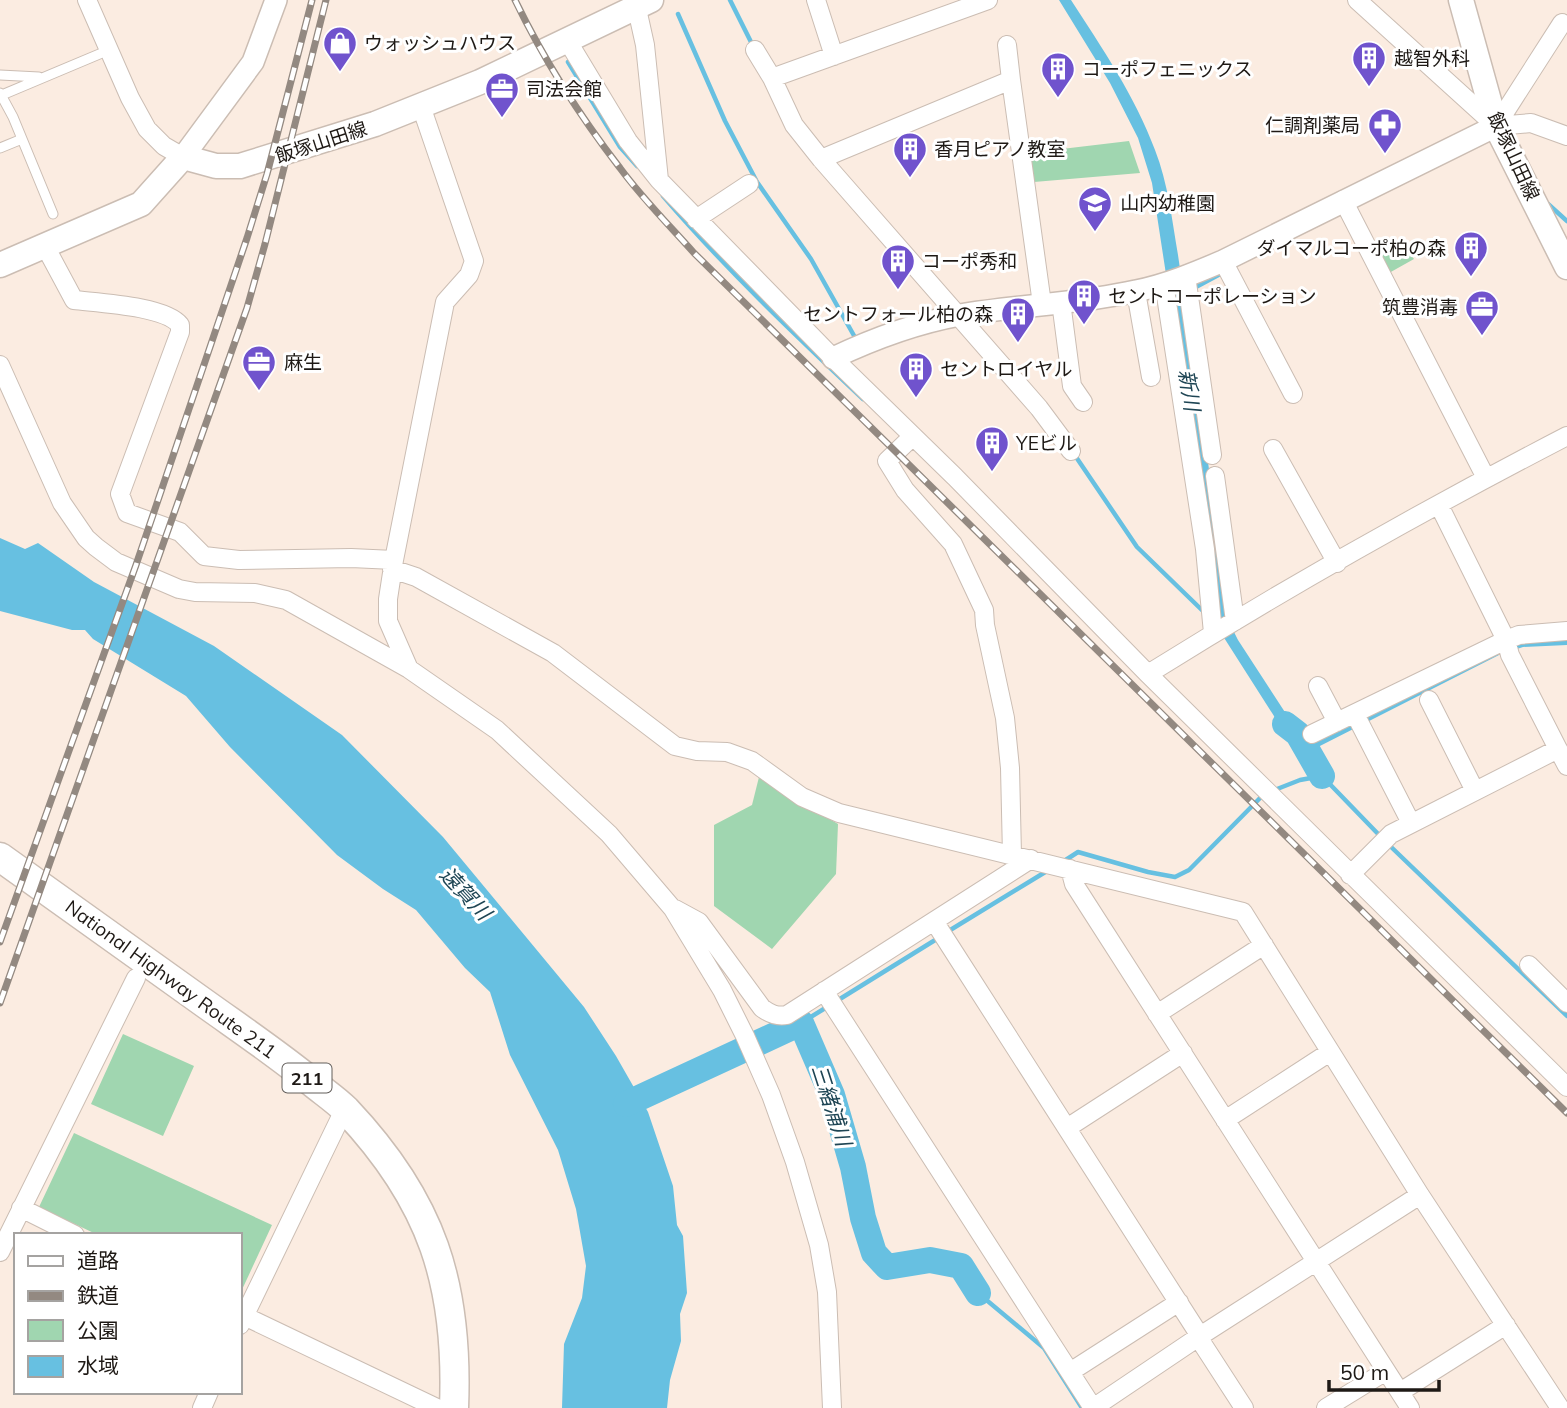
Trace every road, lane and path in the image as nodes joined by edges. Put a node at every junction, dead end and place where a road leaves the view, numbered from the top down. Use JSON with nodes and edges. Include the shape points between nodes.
{"nodes":[{"id":1,"x":88,"y":0,"type":"edge"},
{"id":2,"x":276,"y":0,"type":"edge"},
{"id":3,"x":816,"y":0,"type":"edge"},
{"id":4,"x":988,"y":0,"type":"edge"},
{"id":5,"x":1357,"y":0,"type":"edge"},
{"id":6,"x":1461,"y":0,"type":"edge"},
{"id":7,"x":641,"y":2,"type":"edge"},
{"id":8,"x":1562,"y":23,"type":"dead end"},
{"id":9,"x":567,"y":40,"type":"junction"},
{"id":10,"x":1007,"y":45,"type":"dead end"},
{"id":11,"x":109,"y":50,"type":"junction"},
{"id":12,"x":755,"y":50,"type":"dead end"},
{"id":13,"x":834,"y":56,"type":"junction"},
{"id":14,"x":0,"y":75,"type":"edge"},
{"id":15,"x":44,"y":77,"type":"junction"},
{"id":16,"x":772,"y":78,"type":"junction"},
{"id":17,"x":1011,"y":80,"type":"junction"},
{"id":18,"x":1,"y":94,"type":"edge"},
{"id":19,"x":421,"y":107,"type":"junction"},
{"id":20,"x":1496,"y":127,"type":"junction"},
{"id":21,"x":1567,"y":136,"type":"edge"},
{"id":22,"x":22,"y":139,"type":"junction"},
{"id":23,"x":0,"y":148,"type":"edge"},
{"id":24,"x":183,"y":157,"type":"junction"},
{"id":25,"x":821,"y":159,"type":"junction"},
{"id":26,"x":659,"y":180,"type":"junction"},
{"id":27,"x":749,"y":184,"type":"dead end"},
{"id":28,"x":1343,"y":200,"type":"junction"},
{"id":29,"x":53,"y":214,"type":"dead end"},
{"id":30,"x":696,"y":219,"type":"junction"},
{"id":31,"x":1557,"y":229,"type":"edge"},
{"id":32,"x":45,"y":246,"type":"junction"},
{"id":33,"x":1223,"y":261,"type":"junction"},
{"id":34,"x":0,"y":265,"type":"edge"},
{"id":35,"x":1567,"y":267,"type":"edge"},
{"id":36,"x":1175,"y":280,"type":"junction"},
{"id":37,"x":1136,"y":292,"type":"junction"},
{"id":38,"x":1051,"y":303,"type":"junction"},
{"id":39,"x":959,"y":315,"type":"junction"},
{"id":40,"x":833,"y":358,"type":"junction"},
{"id":41,"x":0,"y":365,"type":"edge"},
{"id":42,"x":1151,"y":377,"type":"dead end"},
{"id":43,"x":1293,"y":394,"type":"dead end"},
{"id":44,"x":1083,"y":402,"type":"dead end"},
{"id":45,"x":1567,"y":436,"type":"edge"},
{"id":46,"x":909,"y":440,"type":"junction"},
{"id":47,"x":1273,"y":449,"type":"dead end"},
{"id":48,"x":1071,"y":451,"type":"dead end"},
{"id":49,"x":1212,"y":455,"type":"dead end"},
{"id":50,"x":1215,"y":476,"type":"dead end"},
{"id":51,"x":1486,"y":478,"type":"junction"},
{"id":52,"x":1439,"y":505,"type":"junction"},
{"id":53,"x":1337,"y":563,"type":"junction"},
{"id":54,"x":393,"y":564,"type":"junction"},
{"id":55,"x":1225,"y":627,"type":"junction"},
{"id":56,"x":1567,"y":631,"type":"edge"},
{"id":57,"x":1507,"y":646,"type":"junction"},
{"id":58,"x":409,"y":669,"type":"junction"},
{"id":59,"x":1148,"y":674,"type":"junction"},
{"id":60,"x":1318,"y":686,"type":"dead end"},
{"id":61,"x":1429,"y":700,"type":"dead end"},
{"id":62,"x":1358,"y":718,"type":"junction"},
{"id":63,"x":1337,"y":722,"type":"junction"},
{"id":64,"x":1312,"y":734,"type":"dead end"},
{"id":65,"x":1558,"y":749,"type":"junction"},
{"id":66,"x":1567,"y":766,"type":"edge"},
{"id":67,"x":1475,"y":791,"type":"junction"},
{"id":68,"x":1411,"y":823,"type":"junction"},
{"id":69,"x":1012,"y":855,"type":"junction"},
{"id":70,"x":0,"y":857,"type":"edge"},
{"id":71,"x":1031,"y":859,"type":"junction"},
{"id":72,"x":1070,"y":869,"type":"junction"},
{"id":73,"x":1350,"y":875,"type":"junction"},
{"id":74,"x":673,"y":909,"type":"junction"},
{"id":75,"x":934,"y":921,"type":"junction"},
{"id":76,"x":1264,"y":945,"type":"junction"},
{"id":77,"x":1529,"y":965,"type":"dead end"},
{"id":78,"x":136,"y":978,"type":"dead end"},
{"id":79,"x":824,"y":991,"type":"junction"},
{"id":80,"x":1567,"y":1003,"type":"edge"},
{"id":81,"x":1157,"y":1014,"type":"junction"},
{"id":82,"x":1331,"y":1052,"type":"junction"},
{"id":83,"x":1182,"y":1053,"type":"junction"},
{"id":84,"x":1563,"y":1076,"type":"edge"},
{"id":85,"x":345,"y":1108,"type":"junction"},
{"id":86,"x":1225,"y":1120,"type":"junction"},
{"id":87,"x":1067,"y":1128,"type":"junction"},
{"id":88,"x":1420,"y":1195,"type":"junction"},
{"id":89,"x":21,"y":1209,"type":"junction"},
{"id":90,"x":71,"y":1233,"type":"edge"},
{"id":91,"x":0,"y":1252,"type":"edge"},
{"id":92,"x":1317,"y":1262,"type":"junction"},
{"id":93,"x":1179,"y":1302,"type":"junction"},
{"id":94,"x":242,"y":1317,"type":"edge"},
{"id":95,"x":242,"y":1319,"type":"edge"},
{"id":96,"x":1506,"y":1325,"type":"junction"},
{"id":97,"x":1199,"y":1336,"type":"junction"},
{"id":98,"x":1386,"y":1371,"type":"junction"},
{"id":99,"x":1070,"y":1372,"type":"junction"},
{"id":100,"x":1399,"y":1392,"type":"junction"},
{"id":101,"x":437,"y":1408,"type":"edge"},
{"id":102,"x":454,"y":1408,"type":"edge"},
{"id":103,"x":832,"y":1408,"type":"edge"},
{"id":104,"x":1244,"y":1408,"type":"edge"},
{"id":105,"x":1326,"y":1408,"type":"edge"},
{"id":106,"x":1410,"y":1408,"type":"edge"},
{"id":107,"x":1560,"y":1408,"type":"edge"}],
"edges":[{"from":1,"to":11,"type":"street"},
{"from":2,"to":24,"type":"street","via":[[253,62]]},
{"from":3,"to":13,"type":"street"},
{"from":4,"to":13,"type":"street"},
{"from":5,"to":20,"type":"street"},
{"from":6,"to":20,"type":"main road","name":"飯塚山田線"},
{"from":7,"to":9,"type":"main road","name":"飯塚山田線"},
{"from":7,"to":26,"type":"street"},
{"from":8,"to":20,"type":"street"},
{"from":9,"to":19,"type":"main road","name":"飯塚山田線"},
{"from":9,"to":26,"type":"street","via":[[628,141]]},
{"from":10,"to":17,"type":"street"},
{"from":11,"to":15,"type":"lane"},
{"from":11,"to":24,"type":"street","via":[[147,129]]},
{"from":12,"to":16,"type":"street"},
{"from":13,"to":16,"type":"street"},
{"from":14,"to":15,"type":"lane"},
{"from":15,"to":18,"type":"lane"},
{"from":16,"to":25,"type":"street","via":[[794,125]]},
{"from":17,"to":25,"type":"street"},
{"from":17,"to":38,"type":"street"},
{"from":18,"to":22,"type":"lane"},
{"from":19,"to":24,"type":"main road","name":"飯塚山田線","via":[[240,166],[216,166]]},
{"from":19,"to":54,"type":"street","via":[[474,261],[445,302]]},
{"from":20,"to":21,"type":"street","via":[[1531,122]]},
{"from":20,"to":28,"type":"street"},
{"from":20,"to":31,"type":"main road","name":"飯塚山田線"},
{"from":22,"to":23,"type":"lane"},
{"from":22,"to":29,"type":"lane"},
{"from":24,"to":32,"type":"main road","via":[[141,204]]},
{"from":25,"to":39,"type":"street"},
{"from":26,"to":30,"type":"street"},
{"from":27,"to":30,"type":"street"},
{"from":28,"to":33,"type":"street"},
{"from":28,"to":51,"type":"street"},
{"from":30,"to":40,"type":"street"},
{"from":31,"to":35,"type":"main road","name":"飯塚山田線"},
{"from":32,"to":34,"type":"main road"},
{"from":32,"to":54,"type":"street","via":[[75,300],[142,308],[180,325],[120,494],[127,513],[180,532],[204,556],[340,558]]},
{"from":33,"to":36,"type":"street"},
{"from":33,"to":43,"type":"street"},
{"from":36,"to":37,"type":"street"},
{"from":36,"to":49,"type":"street"},
{"from":36,"to":55,"type":"street","via":[[1205,549]]},
{"from":37,"to":38,"type":"street"},
{"from":37,"to":42,"type":"street"},
{"from":38,"to":39,"type":"street"},
{"from":38,"to":44,"type":"street","via":[[1072,386]]},
{"from":39,"to":40,"type":"street","via":[[915,326]]},
{"from":39,"to":48,"type":"street"},
{"from":40,"to":46,"type":"street"},
{"from":41,"to":58,"type":"street","via":[[62,503],[86,538],[116,562],[179,589],[255,593],[286,600]]},
{"from":45,"to":51,"type":"street"},
{"from":46,"to":59,"type":"street"},
{"from":46,"to":69,"type":"street","via":[[887,461],[905,490],[953,544],[985,610],[1005,718]]},
{"from":47,"to":53,"type":"street"},
{"from":50,"to":55,"type":"street"},
{"from":51,"to":52,"type":"street"},
{"from":52,"to":53,"type":"street"},
{"from":52,"to":57,"type":"street"},
{"from":53,"to":55,"type":"street"},
{"from":54,"to":58,"type":"street","via":[[388,621]]},
{"from":54,"to":69,"type":"street","via":[[553,653],[675,746],[727,752],[752,761],[802,797],[839,813]]},
{"from":55,"to":59,"type":"street"},
{"from":56,"to":57,"type":"street","via":[[1519,635]]},
{"from":57,"to":62,"type":"street"},
{"from":57,"to":65,"type":"street"},
{"from":58,"to":74,"type":"street","via":[[496,730],[609,834]]},
{"from":59,"to":73,"type":"street"},
{"from":60,"to":63,"type":"street"},
{"from":61,"to":67,"type":"street"},
{"from":62,"to":63,"type":"street"},
{"from":62,"to":68,"type":"street"},
{"from":63,"to":64,"type":"street"},
{"from":65,"to":66,"type":"street"},
{"from":65,"to":67,"type":"street"},
{"from":67,"to":68,"type":"street"},
{"from":68,"to":73,"type":"street","via":[[1385,840]]},
{"from":69,"to":71,"type":"street"},
{"from":70,"to":85,"type":"highway","name":"National Highway Route 211","number":"211"},
{"from":71,"to":72,"type":"street"},
{"from":71,"to":75,"type":"street"},
{"from":72,"to":76,"type":"street","via":[[1243,912]]},
{"from":72,"to":81,"type":"street","via":[[1074,884]]},
{"from":73,"to":84,"type":"street"},
{"from":74,"to":79,"type":"street","via":[[699,922],[771,1015],[787,1015]]},
{"from":74,"to":103,"type":"street","via":[[745,1036],[795,1162],[827,1292]]},
{"from":75,"to":79,"type":"street"},
{"from":75,"to":87,"type":"street"},
{"from":76,"to":81,"type":"street"},
{"from":76,"to":82,"type":"street"},
{"from":77,"to":80,"type":"street"},
{"from":78,"to":89,"type":"street"},
{"from":79,"to":99,"type":"street"},
{"from":81,"to":83,"type":"street"},
{"from":82,"to":86,"type":"street"},
{"from":82,"to":88,"type":"street"},
{"from":83,"to":86,"type":"street"},
{"from":83,"to":87,"type":"street"},
{"from":85,"to":94,"type":"street"},
{"from":85,"to":102,"type":"highway","name":"National Highway Route 211","number":"211","via":[[388,1160],[433,1238],[453,1322]]},
{"from":86,"to":92,"type":"street"},
{"from":87,"to":93,"type":"street"},
{"from":88,"to":92,"type":"street"},
{"from":88,"to":96,"type":"street"},
{"from":89,"to":90,"type":"street"},
{"from":89,"to":91,"type":"street"},
{"from":92,"to":97,"type":"street"},
{"from":92,"to":98,"type":"street"},
{"from":93,"to":97,"type":"street"},
{"from":93,"to":99,"type":"street"},
{"from":95,"to":101,"type":"street"},
{"from":96,"to":100,"type":"street"},
{"from":96,"to":107,"type":"street"},
{"from":97,"to":99,"type":"street","via":[[1093,1408]]},
{"from":97,"to":104,"type":"street"},
{"from":98,"to":100,"type":"street"},
{"from":98,"to":105,"type":"street"},
{"from":100,"to":106,"type":"street"}]}
